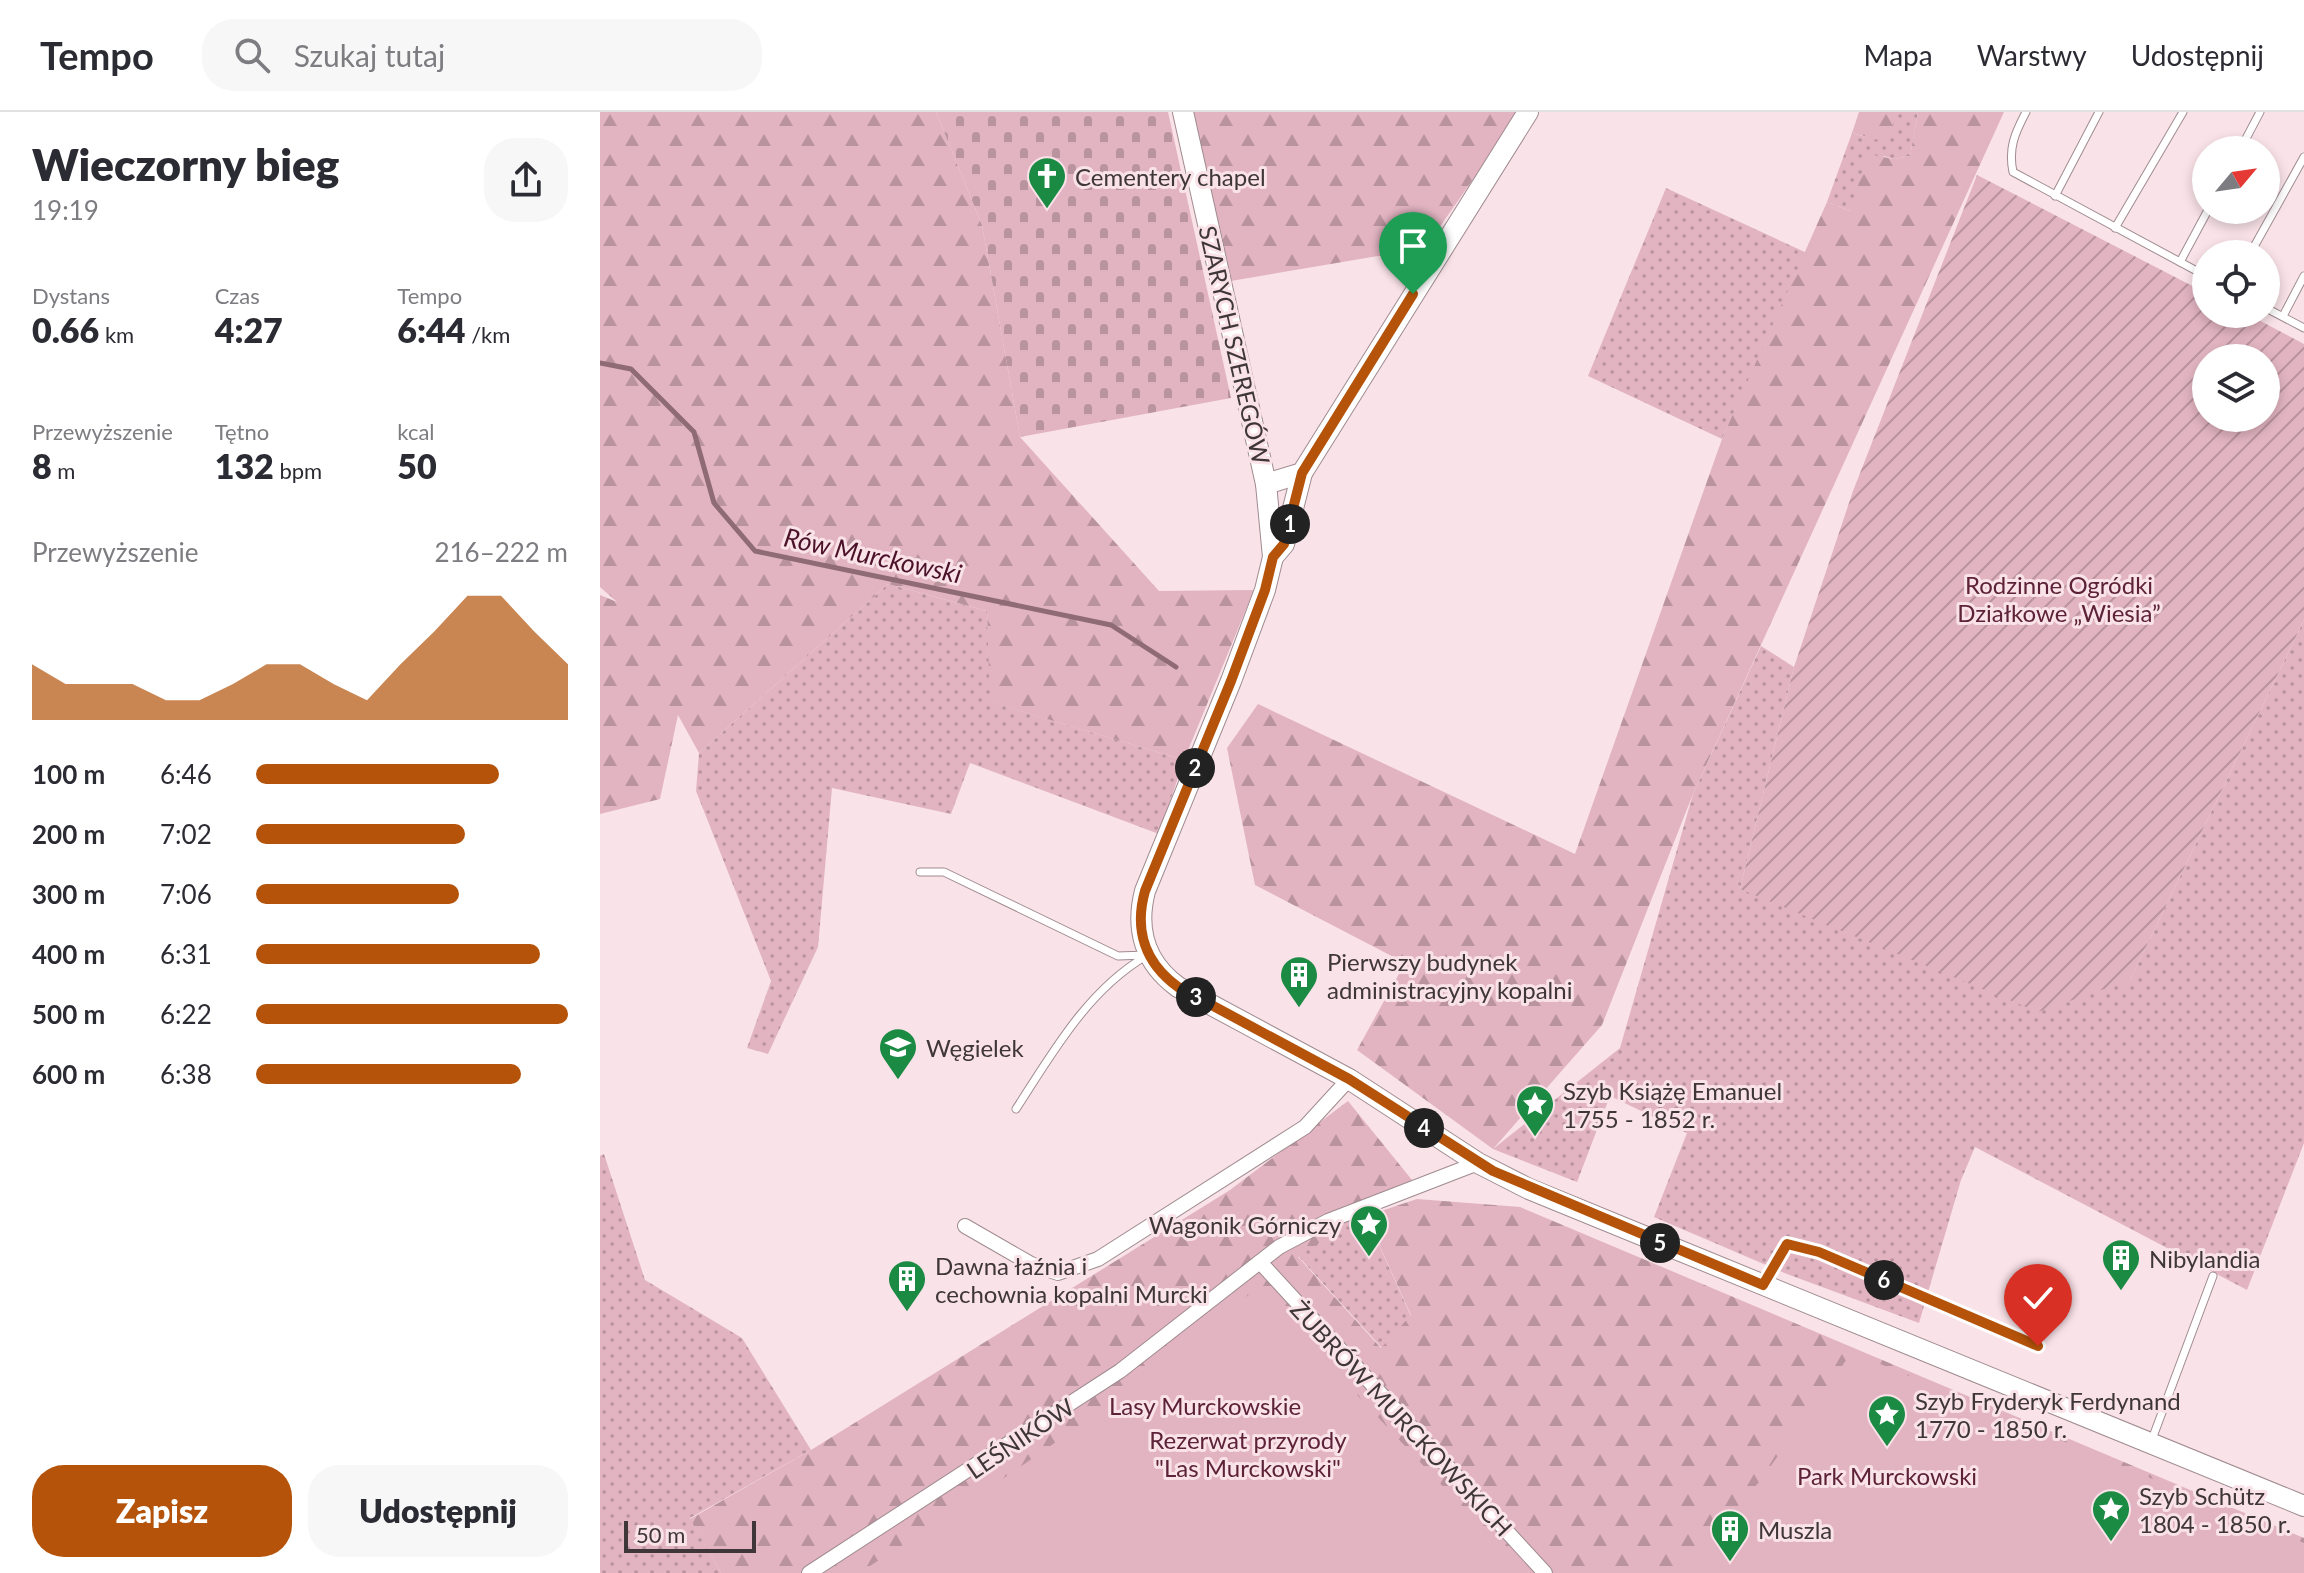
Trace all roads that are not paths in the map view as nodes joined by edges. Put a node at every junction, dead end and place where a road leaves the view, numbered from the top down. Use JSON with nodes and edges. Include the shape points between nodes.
{"nodes":[{"id":1,"x":1183,"y":112,"type":"edge"},
{"id":2,"x":1528,"y":112,"type":"edge"},
{"id":3,"x":2026,"y":112,"type":"edge"},
{"id":4,"x":2099,"y":112,"type":"edge"},
{"id":5,"x":2183,"y":112,"type":"edge"},
{"id":6,"x":2260,"y":112,"type":"edge"},
{"id":7,"x":2247,"y":136,"type":"edge"},
{"id":8,"x":2304,"y":157,"type":"edge"},
{"id":9,"x":2055,"y":196,"type":"junction"},
{"id":10,"x":2200,"y":224,"type":"edge"},
{"id":11,"x":2115,"y":228,"type":"junction"},
{"id":12,"x":2258,"y":240,"type":"edge"},
{"id":13,"x":2180,"y":262,"type":"junction"},
{"id":14,"x":2192,"y":268,"type":"edge"},
{"id":15,"x":2304,"y":276,"type":"edge"},
{"id":16,"x":2280,"y":315,"type":"edge"},
{"id":17,"x":2283,"y":316,"type":"junction"},
{"id":18,"x":2304,"y":328,"type":"edge"},
{"id":19,"x":1302,"y":473,"type":"junction"},
{"id":20,"x":1266,"y":484,"type":"junction"},
{"id":21,"x":1273,"y":557,"type":"junction"},
{"id":22,"x":920,"y":872,"type":"dead end"},
{"id":23,"x":1148,"y":955,"type":"junction"},
{"id":24,"x":1349,"y":1079,"type":"junction"},
{"id":25,"x":1016,"y":1109,"type":"dead end"},
{"id":26,"x":1478,"y":1163,"type":"junction"},
{"id":27,"x":965,"y":1226,"type":"dead end"},
{"id":28,"x":1260,"y":1262,"type":"junction"},
{"id":29,"x":2213,"y":1276,"type":"dead end"},
{"id":30,"x":1763,"y":1285,"type":"junction"},
{"id":31,"x":2038,"y":1346,"type":"dead end"},
{"id":32,"x":2150,"y":1444,"type":"junction"},
{"id":33,"x":2304,"y":1506,"type":"edge"},
{"id":34,"x":809,"y":1573,"type":"edge"},
{"id":35,"x":1545,"y":1573,"type":"edge"}],
"edges":[{"from":1,"to":20,"type":"street","name":"SZARYCH SZEREGÓW"},
{"from":2,"to":19,"type":"street"},
{"from":3,"to":9,"type":"lane","via":[[2013,137],[2013,172]]},
{"from":4,"to":9,"type":"lane"},
{"from":5,"to":11,"type":"lane"},
{"from":6,"to":7,"type":"lane"},
{"from":8,"to":12,"type":"lane"},
{"from":9,"to":11,"type":"lane"},
{"from":10,"to":13,"type":"lane"},
{"from":11,"to":13,"type":"lane"},
{"from":13,"to":14,"type":"lane"},
{"from":15,"to":17,"type":"lane"},
{"from":16,"to":17,"type":"lane"},
{"from":17,"to":18,"type":"lane"},
{"from":19,"to":20,"type":"street"},
{"from":19,"to":21,"type":"street","via":[[1284,544]]},
{"from":20,"to":21,"type":"street","name":"SZARYCH SZEREGÓW"},
{"from":21,"to":23,"type":"street","via":[[1236,668],[1145,891],[1140,921]]},
{"from":22,"to":23,"type":"lane","via":[[944,872],[1118,956]]},
{"from":23,"to":24,"type":"street","via":[[1159,973],[1178,987]]},
{"from":23,"to":25,"type":"lane","via":[[1099,990]]},
{"from":24,"to":26,"type":"street"},
{"from":24,"to":27,"type":"street","via":[[1305,1127],[1098,1259],[1058,1273],[1031,1264]]},
{"from":26,"to":28,"type":"street","name":"LEŚNIKÓW","via":[[1328,1221]]},
{"from":26,"to":30,"type":"street"},
{"from":28,"to":34,"type":"street","name":"LEŚNIKÓW","via":[[1120,1371]]},
{"from":28,"to":35,"type":"street","name":"ŻUBRÓW MURCKOWSKICH"},
{"from":29,"to":32,"type":"lane"},
{"from":30,"to":31,"type":"lane","via":[[1787,1244],[1819,1252]]},
{"from":30,"to":32,"type":"street"},
{"from":32,"to":33,"type":"street"}]}
